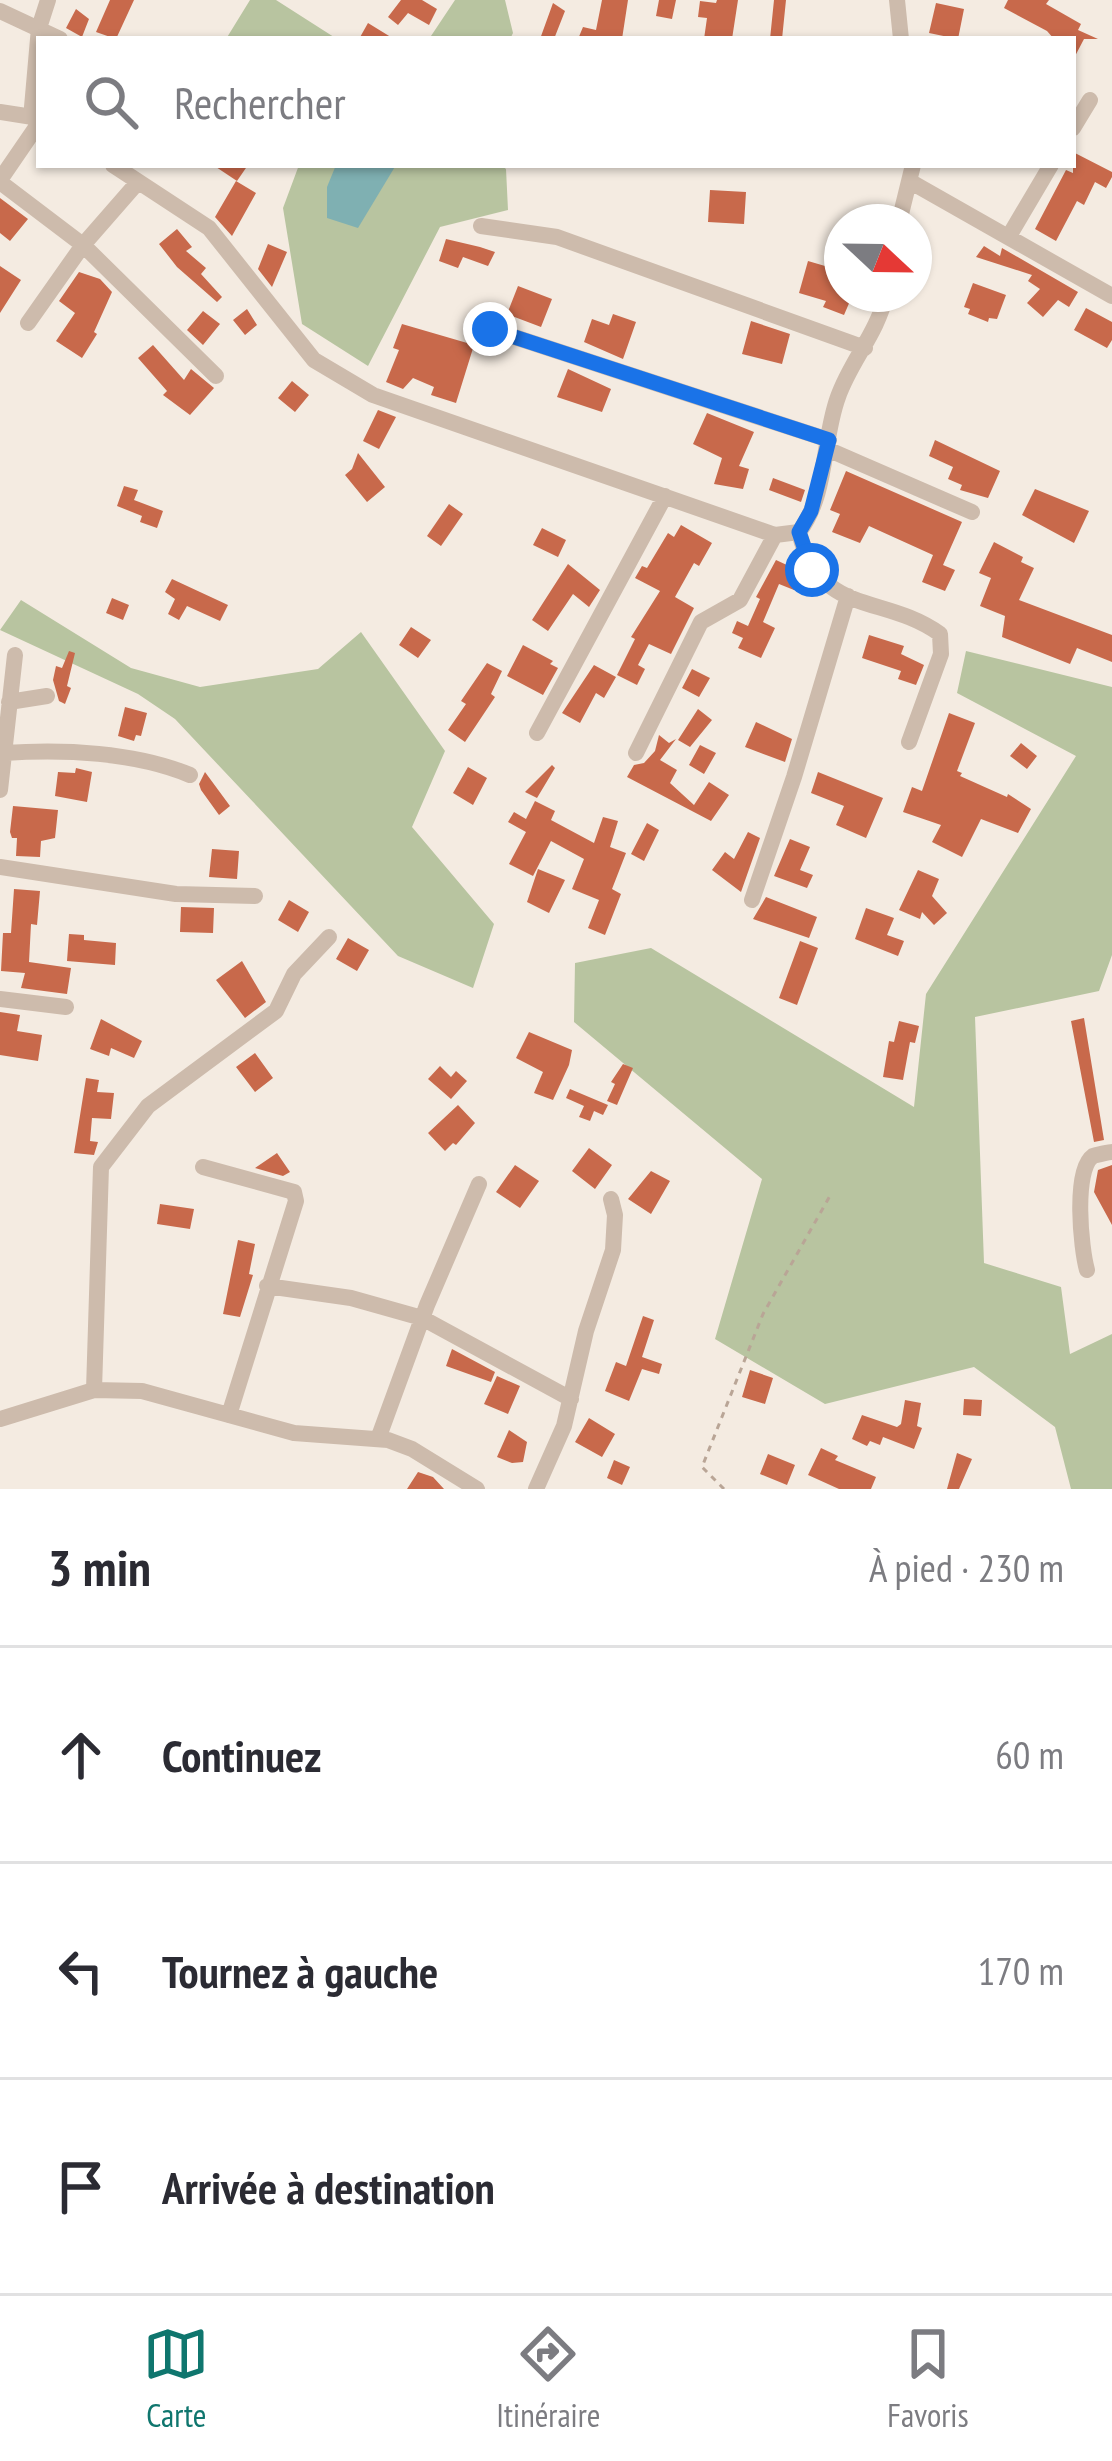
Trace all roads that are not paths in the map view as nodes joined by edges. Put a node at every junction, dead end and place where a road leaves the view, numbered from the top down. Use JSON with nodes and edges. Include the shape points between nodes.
{"nodes":[{"id":1,"x":48,"y":0,"type":"edge"},
{"id":2,"x":897,"y":0,"type":"edge"},
{"id":3,"x":0,"y":11,"type":"edge"},
{"id":4,"x":39,"y":28,"type":"junction"},
{"id":5,"x":39,"y":36,"type":"edge"},
{"id":6,"x":54,"y":36,"type":"edge"},
{"id":7,"x":901,"y":36,"type":"edge"},
{"id":8,"x":1090,"y":100,"type":"dead end"},
{"id":9,"x":0,"y":112,"type":"edge"},
{"id":10,"x":36,"y":116,"type":"edge"},
{"id":11,"x":36,"y":118,"type":"edge"},
{"id":12,"x":1076,"y":123,"type":"edge"},
{"id":13,"x":117,"y":168,"type":"edge"},
{"id":14,"x":1049,"y":168,"type":"edge"},
{"id":15,"x":912,"y":173,"type":"edge"},
{"id":16,"x":0,"y":181,"type":"edge"},
{"id":17,"x":138,"y":182,"type":"junction"},
{"id":18,"x":904,"y":204,"type":"edge"},
{"id":19,"x":481,"y":226,"type":"dead end"},
{"id":20,"x":1009,"y":236,"type":"junction"},
{"id":21,"x":83,"y":245,"type":"junction"},
{"id":22,"x":1112,"y":296,"type":"edge"},
{"id":23,"x":881,"y":312,"type":"edge"},
{"id":24,"x":28,"y":323,"type":"dead end"},
{"id":25,"x":490,"y":329,"type":"dead end"},
{"id":26,"x":865,"y":348,"type":"junction"},
{"id":27,"x":216,"y":376,"type":"dead end"},
{"id":28,"x":828,"y":444,"type":"junction"},
{"id":29,"x":665,"y":496,"type":"junction"},
{"id":30,"x":972,"y":512,"type":"dead end"},
{"id":31,"x":799,"y":532,"type":"junction"},
{"id":32,"x":775,"y":535,"type":"junction"},
{"id":33,"x":848,"y":596,"type":"junction"},
{"id":34,"x":15,"y":656,"type":"dead end"},
{"id":35,"x":47,"y":696,"type":"dead end"},
{"id":36,"x":9,"y":702,"type":"junction"},
{"id":37,"x":537,"y":733,"type":"dead end"},
{"id":38,"x":909,"y":742,"type":"dead end"},
{"id":39,"x":4,"y":753,"type":"junction"},
{"id":40,"x":636,"y":753,"type":"dead end"},
{"id":41,"x":190,"y":775,"type":"dead end"},
{"id":42,"x":0,"y":790,"type":"edge"},
{"id":43,"x":0,"y":867,"type":"edge"},
{"id":44,"x":255,"y":896,"type":"dead end"},
{"id":45,"x":752,"y":901,"type":"dead end"},
{"id":46,"x":329,"y":937,"type":"dead end"},
{"id":47,"x":0,"y":999,"type":"edge"},
{"id":48,"x":66,"y":1007,"type":"dead end"},
{"id":49,"x":1112,"y":1151,"type":"edge"},
{"id":50,"x":202,"y":1167,"type":"dead end"},
{"id":51,"x":479,"y":1184,"type":"dead end"},
{"id":52,"x":611,"y":1199,"type":"dead end"},
{"id":53,"x":1087,"y":1270,"type":"dead end"},
{"id":54,"x":267,"y":1286,"type":"junction"},
{"id":55,"x":422,"y":1318,"type":"junction"},
{"id":56,"x":94,"y":1390,"type":"junction"},
{"id":57,"x":571,"y":1399,"type":"junction"},
{"id":58,"x":229,"y":1415,"type":"junction"},
{"id":59,"x":0,"y":1420,"type":"edge"},
{"id":60,"x":378,"y":1439,"type":"junction"},
{"id":61,"x":477,"y":1489,"type":"edge"},
{"id":62,"x":536,"y":1489,"type":"edge"}],
"edges":[{"from":1,"to":4,"type":"street"},
{"from":2,"to":7,"type":"street"},
{"from":3,"to":4,"type":"street"},
{"from":4,"to":5,"type":"street"},
{"from":4,"to":6,"type":"street"},
{"from":8,"to":12,"type":"street"},
{"from":9,"to":10,"type":"street"},
{"from":11,"to":16,"type":"street"},
{"from":13,"to":17,"type":"street"},
{"from":14,"to":20,"type":"street"},
{"from":15,"to":18,"type":"street"},
{"from":15,"to":20,"type":"street"},
{"from":16,"to":21,"type":"street"},
{"from":17,"to":21,"type":"street"},
{"from":17,"to":29,"type":"street","via":[[209,229],[314,360],[373,394]]},
{"from":19,"to":26,"type":"street","via":[[557,237]]},
{"from":20,"to":22,"type":"street"},
{"from":21,"to":24,"type":"street"},
{"from":21,"to":27,"type":"street"},
{"from":23,"to":26,"type":"street"},
{"from":25,"to":28,"type":"street"},
{"from":26,"to":28,"type":"street","via":[[838,397]]},
{"from":28,"to":30,"type":"street"},
{"from":28,"to":31,"type":"street"},
{"from":29,"to":32,"type":"street"},
{"from":29,"to":37,"type":"street"},
{"from":31,"to":32,"type":"street"},
{"from":31,"to":33,"type":"street","via":[[820,581]]},
{"from":32,"to":40,"type":"street","via":[[740,600],[701,622]]},
{"from":33,"to":38,"type":"street","via":[[940,634]]},
{"from":33,"to":45,"type":"street"},
{"from":34,"to":36,"type":"street"},
{"from":35,"to":36,"type":"street"},
{"from":36,"to":39,"type":"street"},
{"from":39,"to":41,"type":"street","via":[[47,750]]},
{"from":39,"to":42,"type":"street"},
{"from":43,"to":44,"type":"street","via":[[176,894]]},
{"from":46,"to":56,"type":"street","via":[[294,974],[276,1011],[148,1106],[101,1167]]},
{"from":47,"to":48,"type":"street"},
{"from":49,"to":53,"type":"street","via":[[1083,1169]]},
{"from":50,"to":54,"type":"street","via":[[294,1192]]},
{"from":51,"to":55,"type":"street"},
{"from":52,"to":57,"type":"street","via":[[614,1250]]},
{"from":54,"to":55,"type":"street"},
{"from":54,"to":58,"type":"street"},
{"from":55,"to":57,"type":"street"},
{"from":55,"to":60,"type":"street"},
{"from":56,"to":58,"type":"street","via":[[142,1391]]},
{"from":56,"to":59,"type":"street"},
{"from":57,"to":62,"type":"street"},
{"from":58,"to":60,"type":"street","via":[[294,1433]]},
{"from":60,"to":61,"type":"street","via":[[412,1449]]}]}
